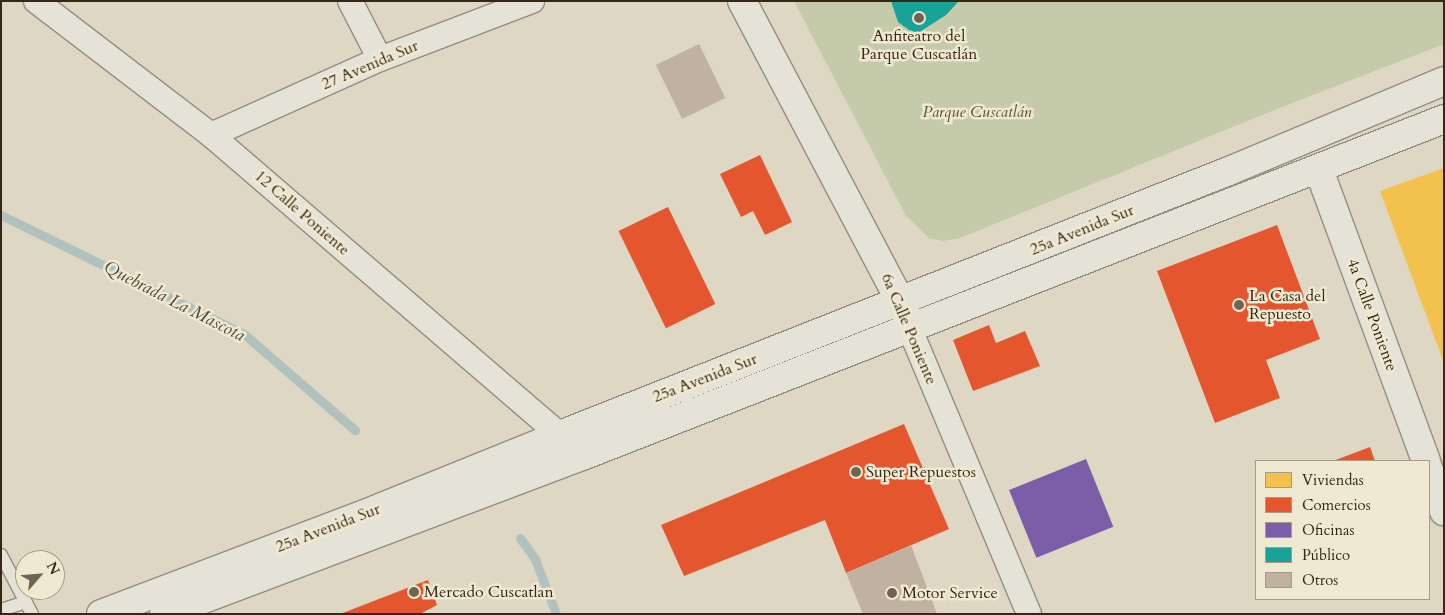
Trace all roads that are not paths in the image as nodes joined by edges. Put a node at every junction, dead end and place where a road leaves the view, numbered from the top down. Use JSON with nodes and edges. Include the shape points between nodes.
{"nodes":[{"id":1,"x":36,"y":1,"type":"edge"},
{"id":2,"x":350,"y":1,"type":"edge"},
{"id":3,"x":532,"y":1,"type":"edge"},
{"id":4,"x":742,"y":1,"type":"edge"},
{"id":5,"x":380,"y":59,"type":"junction"},
{"id":6,"x":1444,"y":81,"type":"edge"},
{"id":7,"x":1444,"y":119,"type":"edge"},
{"id":8,"x":211,"y":135,"type":"junction"},
{"id":9,"x":1319,"y":170,"type":"junction"},
{"id":10,"x":901,"y":302,"type":"junction"},
{"id":11,"x":909,"y":327,"type":"junction"},
{"id":12,"x":560,"y":435,"type":"junction"},
{"id":13,"x":1426,"y":460,"type":"edge"},
{"id":14,"x":1430,"y":473,"type":"edge"},
{"id":15,"x":1444,"y":510,"type":"edge"},
{"id":16,"x":1,"y":555,"type":"edge"},
{"id":17,"x":26,"y":602,"type":"junction"},
{"id":18,"x":1,"y":610,"type":"edge"},
{"id":19,"x":32,"y":614,"type":"edge"},
{"id":20,"x":101,"y":614,"type":"edge"},
{"id":21,"x":164,"y":614,"type":"edge"},
{"id":22,"x":1029,"y":614,"type":"edge"}],
"edges":[{"from":1,"to":8,"type":"street","name":"12 Calle Poniente"},
{"from":2,"to":5,"type":"street"},
{"from":3,"to":5,"type":"street","name":"27 Avenida Sur"},
{"from":4,"to":10,"type":"street","name":"6a Calle Poniente"},
{"from":5,"to":8,"type":"street","name":"27 Avenida Sur"},
{"from":6,"to":10,"type":"street","name":"25a Avenida Sur"},
{"from":7,"to":9,"type":"street","name":"25a Avenida Sur"},
{"from":8,"to":12,"type":"street","name":"12 Calle Poniente"},
{"from":9,"to":11,"type":"street","name":"25a Avenida Sur"},
{"from":9,"to":13,"type":"street","name":"4a Calle Poniente"},
{"from":10,"to":11,"type":"street","name":"6a Calle Poniente"},
{"from":10,"to":12,"type":"street","name":"25a Avenida Sur"},
{"from":11,"to":21,"type":"street","name":"25a Avenida Sur","via":[[585,455]]},
{"from":11,"to":22,"type":"street","name":"6a Calle Poniente"},
{"from":12,"to":20,"type":"street","name":"25a Avenida Sur"},
{"from":14,"to":15,"type":"street"},
{"from":16,"to":17,"type":"lane"},
{"from":17,"to":18,"type":"lane"},
{"from":17,"to":19,"type":"lane"}]}
